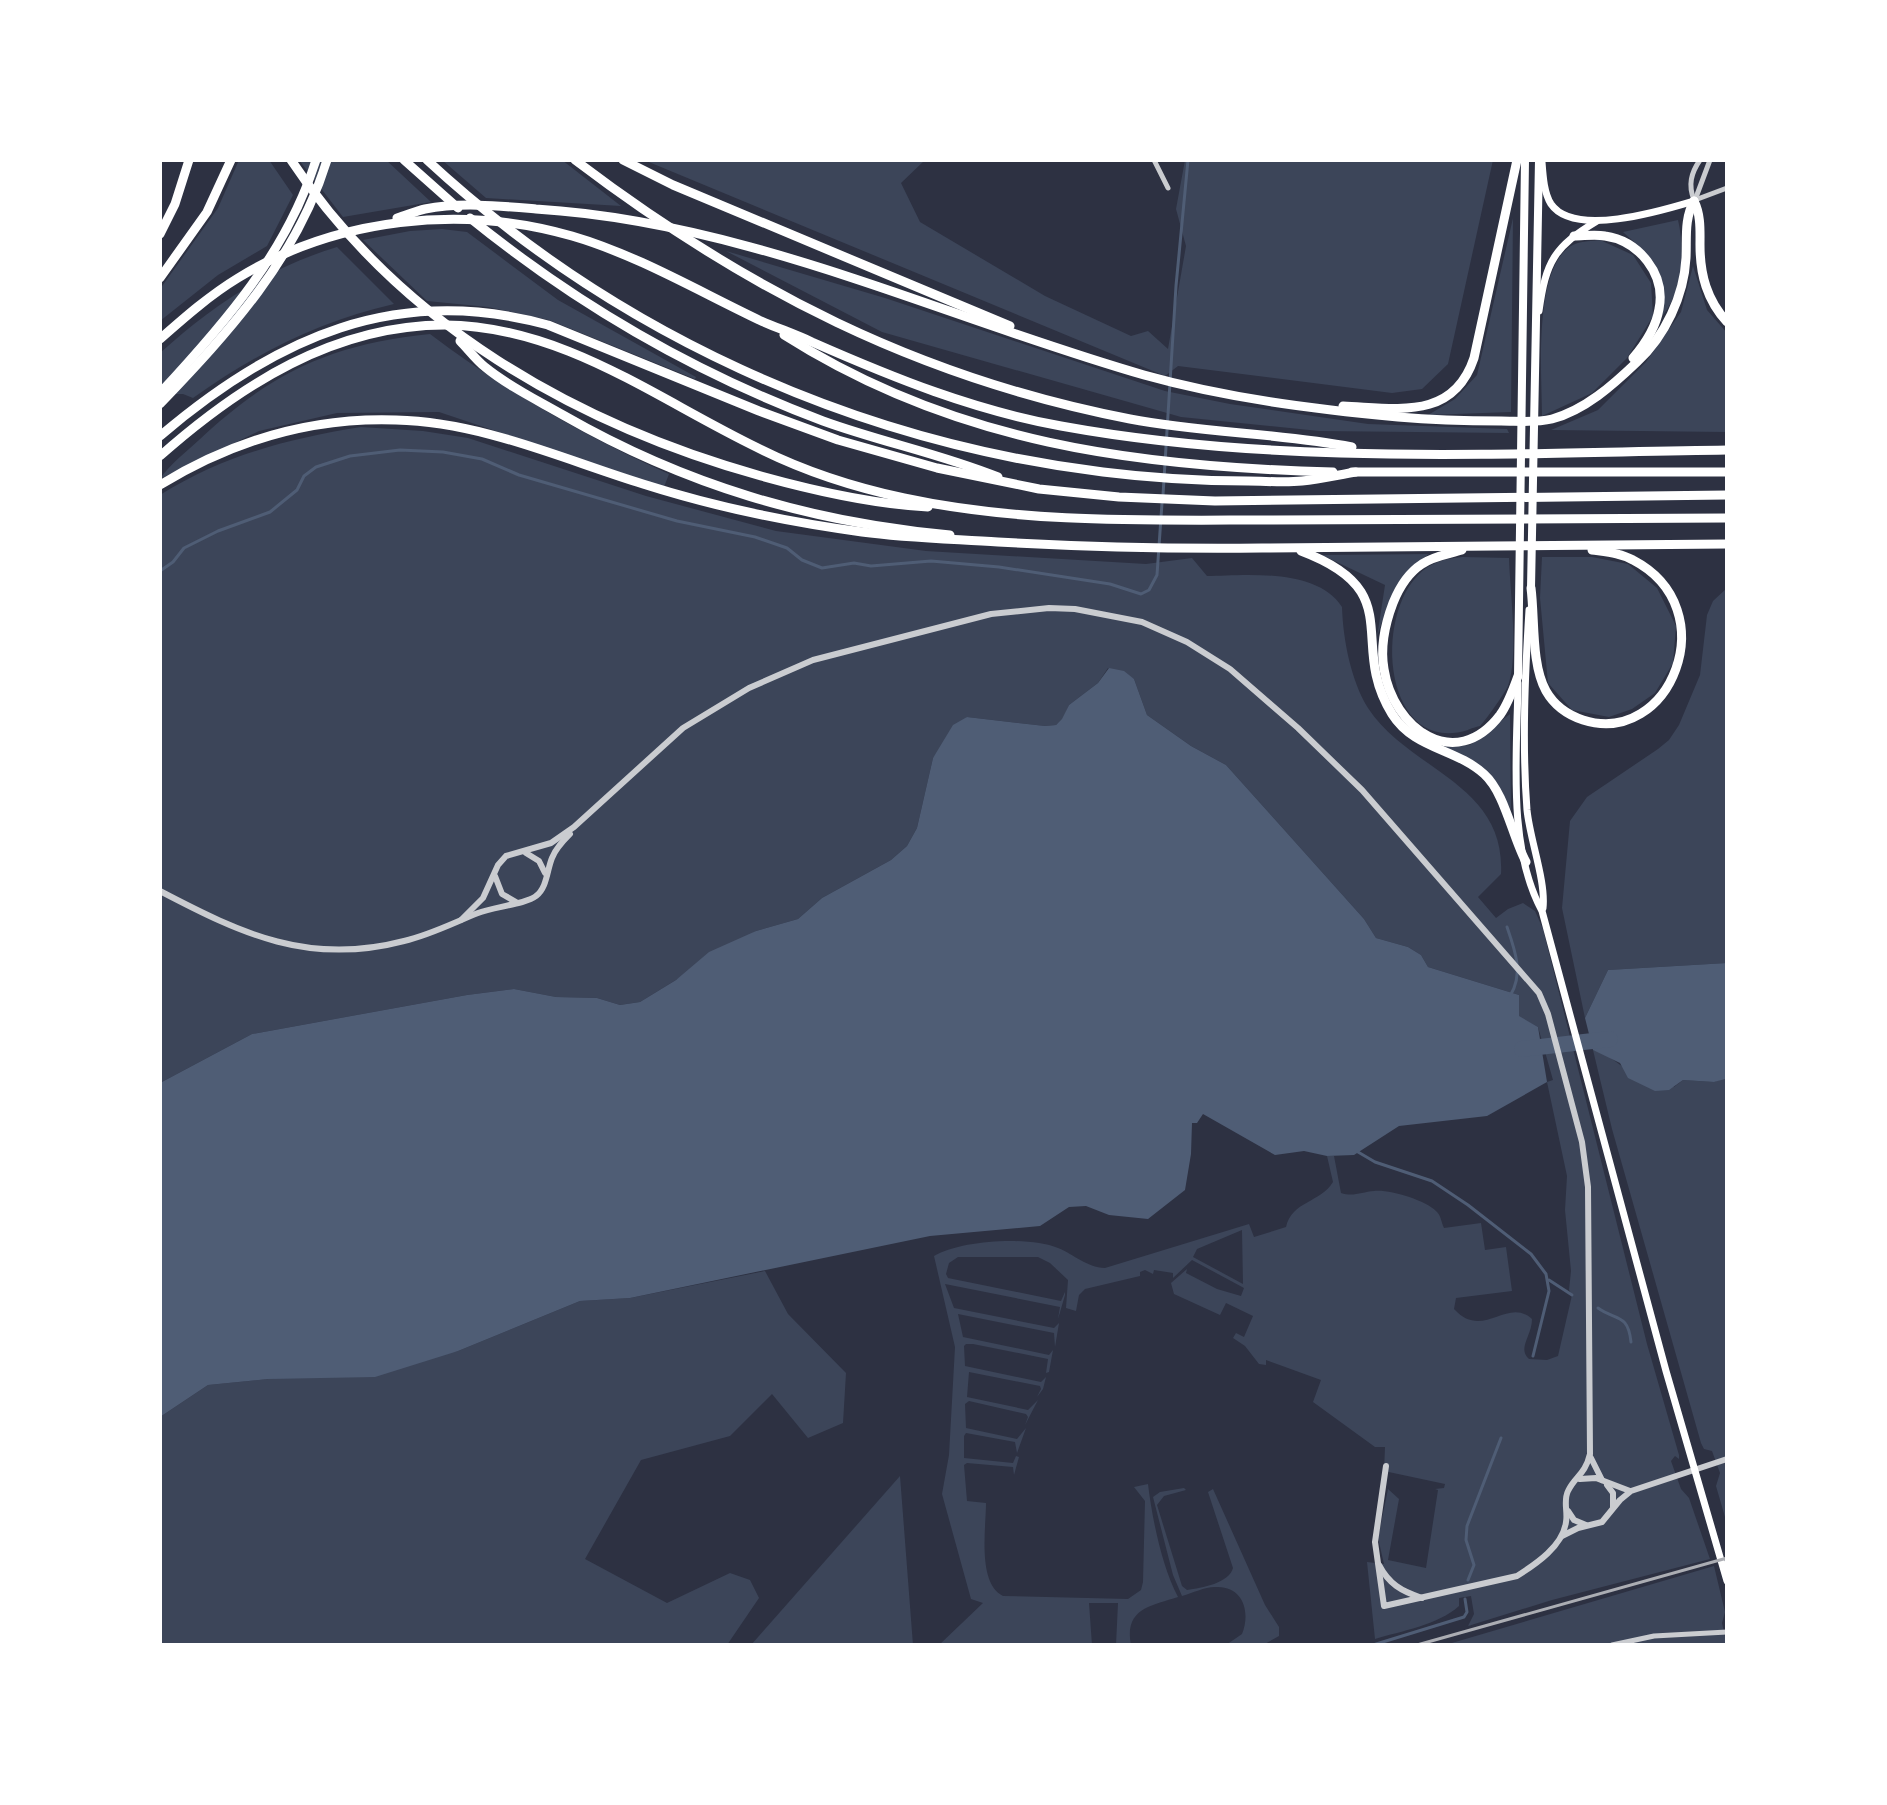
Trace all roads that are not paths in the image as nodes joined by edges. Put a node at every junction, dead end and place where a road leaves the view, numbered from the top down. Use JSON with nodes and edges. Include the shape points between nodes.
{"nodes":[{"id":1,"x":189,"y":160,"type":"edge"},
{"id":2,"x":231,"y":160,"type":"edge"},
{"id":3,"x":291,"y":160,"type":"edge"},
{"id":4,"x":316,"y":160,"type":"edge"},
{"id":5,"x":327,"y":160,"type":"edge"},
{"id":6,"x":404,"y":160,"type":"edge"},
{"id":7,"x":427,"y":160,"type":"edge"},
{"id":8,"x":575,"y":160,"type":"edge"},
{"id":9,"x":623,"y":160,"type":"edge"},
{"id":10,"x":1154,"y":160,"type":"edge"},
{"id":11,"x":1517,"y":160,"type":"edge"},
{"id":12,"x":1525,"y":160,"type":"edge"},
{"id":13,"x":1540,"y":160,"type":"edge"},
{"id":14,"x":1700,"y":160,"type":"edge"},
{"id":15,"x":1710,"y":160,"type":"edge"},
{"id":16,"x":1168,"y":188,"type":"dead end"},
{"id":17,"x":1727,"y":188,"type":"edge"},
{"id":18,"x":1694,"y":201,"type":"junction"},
{"id":19,"x":1597,"y":221,"type":"junction"},
{"id":20,"x":372,"y":227,"type":"junction"},
{"id":21,"x":160,"y":234,"type":"edge"},
{"id":22,"x":1574,"y":236,"type":"junction"},
{"id":23,"x":160,"y":278,"type":"edge"},
{"id":24,"x":441,"y":321,"type":"junction"},
{"id":25,"x":1727,"y":322,"type":"edge"},
{"id":26,"x":765,"y":323,"type":"junction"},
{"id":27,"x":160,"y":339,"type":"edge"},
{"id":28,"x":1038,"y":340,"type":"junction"},
{"id":29,"x":1534,"y":348,"type":"junction"},
{"id":30,"x":1619,"y":377,"type":"junction"},
{"id":31,"x":160,"y":393,"type":"edge"},
{"id":32,"x":160,"y":404,"type":"edge"},
{"id":33,"x":1313,"y":406,"type":"junction"},
{"id":34,"x":160,"y":436,"type":"edge"},
{"id":35,"x":1727,"y":450,"type":"edge"},
{"id":36,"x":1379,"y":453,"type":"junction"},
{"id":37,"x":160,"y":456,"type":"edge"},
{"id":38,"x":1356,"y":472,"type":"junction"},
{"id":39,"x":1727,"y":472,"type":"edge"},
{"id":40,"x":160,"y":485,"type":"edge"},
{"id":41,"x":1020,"y":486,"type":"junction"},
{"id":42,"x":1727,"y":495,"type":"edge"},
{"id":43,"x":963,"y":509,"type":"junction"},
{"id":44,"x":1727,"y":518,"type":"edge"},
{"id":45,"x":993,"y":542,"type":"junction"},
{"id":46,"x":1727,"y":544,"type":"edge"},
{"id":47,"x":1569,"y":545,"type":"junction"},
{"id":48,"x":1475,"y":546,"type":"junction"},
{"id":49,"x":1294,"y":548,"type":"junction"},
{"id":50,"x":1531,"y":588,"type":"junction"},
{"id":51,"x":1518,"y":676,"type":"junction"},
{"id":52,"x":574,"y":827,"type":"junction"},
{"id":53,"x":524,"y":852,"type":"junction"},
{"id":54,"x":1526,"y":862,"type":"junction"},
{"id":55,"x":495,"y":876,"type":"junction"},
{"id":56,"x":545,"y":877,"type":"junction"},
{"id":57,"x":160,"y":891,"type":"edge"},
{"id":58,"x":517,"y":902,"type":"junction"},
{"id":59,"x":1542,"y":911,"type":"junction"},
{"id":60,"x":461,"y":920,"type":"junction"},
{"id":61,"x":1590,"y":1454,"type":"junction"},
{"id":62,"x":1727,"y":1459,"type":"edge"},
{"id":63,"x":1386,"y":1466,"type":"dead end"},
{"id":64,"x":1696,"y":1470,"type":"junction"},
{"id":65,"x":1577,"y":1481,"type":"junction"},
{"id":66,"x":1604,"y":1482,"type":"junction"},
{"id":67,"x":1631,"y":1491,"type":"junction"},
{"id":68,"x":1567,"y":1508,"type":"junction"},
{"id":69,"x":1612,"y":1511,"type":"junction"},
{"id":70,"x":1590,"y":1526,"type":"junction"},
{"id":71,"x":1562,"y":1536,"type":"junction"},
{"id":72,"x":1376,"y":1558,"type":"junction"},
{"id":73,"x":1727,"y":1581,"type":"edge"},
{"id":74,"x":1422,"y":1598,"type":"junction"},
{"id":75,"x":1727,"y":1632,"type":"edge"},
{"id":76,"x":1612,"y":1645,"type":"edge"}],
"edges":[{"from":1,"to":21,"type":"highway"},
{"from":2,"to":23,"type":"highway","via":[[207,212]]},
{"from":3,"to":24,"type":"highway","via":[[358,244]]},
{"from":4,"to":31,"type":"highway","via":[[292,221],[253,284]]},
{"from":5,"to":32,"type":"highway","via":[[305,216],[271,275]]},
{"from":6,"to":41,"type":"highway","via":[[535,268],[674,354],[804,413]]},
{"from":7,"to":38,"type":"highway","via":[[585,283],[664,331],[754,376],[856,416],[953,445],[1152,478],[1301,481]]},
{"from":8,"to":36,"type":"highway","via":[[719,261],[789,301],[920,359],[1075,407],[1178,427],[1317,440]]},
{"from":9,"to":28,"type":"highway"},
{"from":10,"to":16,"type":"street"},
{"from":11,"to":33,"type":"highway","via":[[1474,358],[1462,383],[1440,401],[1415,408]]},
{"from":12,"to":51,"type":"main road"},
{"from":13,"to":19,"type":"main road","via":[[1556,210]]},
{"from":13,"to":29,"type":"main road"},
{"from":14,"to":18,"type":"street","via":[[1690,180]]},
{"from":15,"to":18,"type":"street"},
{"from":17,"to":18,"type":"street"},
{"from":18,"to":19,"type":"main road"},
{"from":18,"to":25,"type":"highway","via":[[1700,215],[1704,285]]},
{"from":18,"to":30,"type":"highway","via":[[1687,215],[1684,274],[1673,311],[1648,350]]},
{"from":19,"to":22,"type":"main road"},
{"from":20,"to":26,"type":"highway","via":[[482,220],[574,236]]},
{"from":20,"to":27,"type":"highway","via":[[319,241],[240,277]]},
{"from":20,"to":28,"type":"highway","via":[[425,209],[501,207],[641,221],[782,255]]},
{"from":22,"to":29,"type":"main road","via":[[1547,267]]},
{"from":22,"to":30,"type":"highway","via":[[1606,236],[1625,243],[1643,255],[1656,277],[1657,318]]},
{"from":24,"to":43,"type":"highway","via":[[550,392],[679,450],[836,493],[904,506]]},
{"from":24,"to":45,"type":"highway","via":[[484,367],[597,434],[691,478],[801,510]]},
{"from":26,"to":36,"type":"highway","via":[[967,404],[1047,424],[1177,443]]},
{"from":26,"to":38,"type":"highway","via":[[867,379],[963,419],[1055,445],[1175,464]]},
{"from":28,"to":33,"type":"highway","via":[[1159,379]]},
{"from":29,"to":50,"type":"main road"},
{"from":30,"to":33,"type":"highway","via":[[1585,404],[1542,421],[1432,420]]},
{"from":34,"to":41,"type":"highway","via":[[223,386],[332,329],[387,314],[458,310],[548,325],[817,433]]},
{"from":35,"to":36,"type":"highway"},
{"from":37,"to":43,"type":"highway","via":[[223,405],[292,363],[348,339],[436,325],[480,327],[570,350],[803,468],[870,490]]},
{"from":38,"to":39,"type":"highway"},
{"from":40,"to":45,"type":"highway","via":[[220,453],[291,430],[360,420],[417,421],[491,434],[664,491],[768,517],[893,536]]},
{"from":41,"to":42,"type":"highway","via":[[1173,500]]},
{"from":43,"to":44,"type":"highway","via":[[1148,520]]},
{"from":45,"to":49,"type":"highway"},
{"from":46,"to":47,"type":"highway"},
{"from":47,"to":48,"type":"highway"},
{"from":47,"to":50,"type":"highway","via":[[1633,560],[1672,597],[1681,623],[1681,653],[1676,673],[1658,699],[1640,713],[1610,723],[1581,720],[1557,706],[1540,674]]},
{"from":48,"to":49,"type":"highway"},
{"from":48,"to":51,"type":"highway","via":[[1423,563],[1400,588],[1382,644],[1388,688],[1418,731],[1457,742],[1495,721]]},
{"from":49,"to":54,"type":"highway","via":[[1337,566],[1356,583],[1368,607],[1378,683],[1391,712],[1413,737],[1488,778]]},
{"from":50,"to":59,"type":"main road","via":[[1526,784]]},
{"from":51,"to":54,"type":"main road","via":[[1517,800]]},
{"from":52,"to":53,"type":"street","via":[[551,843]]},
{"from":52,"to":56,"type":"street","via":[[556,850]]},
{"from":52,"to":61,"type":"street","via":[[683,728],[749,688],[813,660],[991,614],[1049,608],[1142,622],[1187,642],[1230,669],[1362,790],[1535,989],[1548,1014],[1587,1171]]},
{"from":53,"to":55,"type":"street","via":[[506,856]]},
{"from":53,"to":56,"type":"street","via":[[539,861]]},
{"from":54,"to":59,"type":"main road"},
{"from":55,"to":58,"type":"street","via":[[502,894]]},
{"from":55,"to":60,"type":"street"},
{"from":56,"to":58,"type":"street","via":[[538,895]]},
{"from":57,"to":60,"type":"street","via":[[248,934],[306,948],[381,947]]},
{"from":58,"to":60,"type":"street"},
{"from":59,"to":64,"type":"main road"},
{"from":61,"to":65,"type":"street"},
{"from":61,"to":66,"type":"street"},
{"from":62,"to":64,"type":"street"},
{"from":63,"to":72,"type":"street"},
{"from":64,"to":67,"type":"street"},
{"from":64,"to":73,"type":"main road"},
{"from":65,"to":66,"type":"street","via":[[1589,1477]]},
{"from":65,"to":68,"type":"street","via":[[1567,1494]]},
{"from":66,"to":67,"type":"street"},
{"from":66,"to":69,"type":"street","via":[[1614,1497]]},
{"from":67,"to":69,"type":"street"},
{"from":68,"to":70,"type":"street","via":[[1574,1520]]},
{"from":68,"to":71,"type":"street"},
{"from":69,"to":70,"type":"street","via":[[1605,1521]]},
{"from":70,"to":71,"type":"street"},
{"from":71,"to":74,"type":"street","via":[[1517,1576]]},
{"from":72,"to":74,"type":"street","via":[[1387,1579]]},
{"from":72,"to":74,"type":"street","via":[[1384,1606]]},
{"from":75,"to":76,"type":"street","via":[[1654,1636]]}]}
